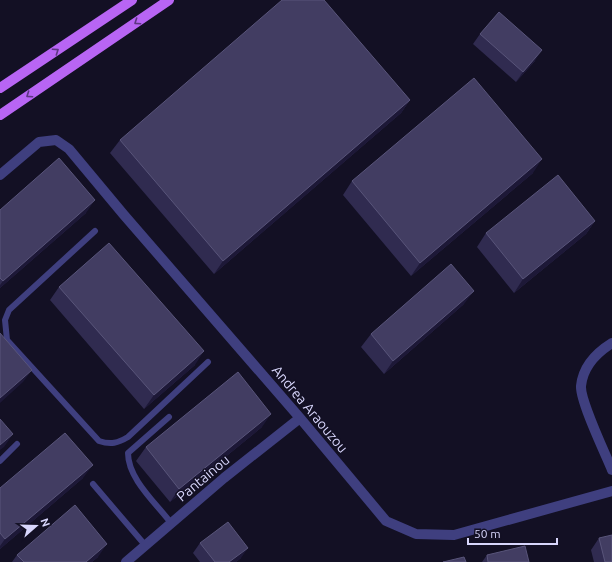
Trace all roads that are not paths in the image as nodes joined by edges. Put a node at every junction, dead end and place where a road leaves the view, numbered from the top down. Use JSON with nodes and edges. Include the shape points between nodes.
{"nodes":[{"id":1,"x":132,"y":0,"type":"edge"},
{"id":2,"x":169,"y":0,"type":"edge"},
{"id":3,"x":0,"y":88,"type":"edge"},
{"id":4,"x":0,"y":115,"type":"edge"},
{"id":5,"x":0,"y":175,"type":"edge"},
{"id":6,"x":95,"y":231,"type":"dead end"},
{"id":7,"x":612,"y":343,"type":"edge"},
{"id":8,"x":208,"y":362,"type":"dead end"},
{"id":9,"x":169,"y":417,"type":"dead end"},
{"id":10,"x":300,"y":418,"type":"junction"},
{"id":11,"x":18,"y":444,"type":"dead end"},
{"id":12,"x":0,"y":461,"type":"edge"},
{"id":13,"x":612,"y":470,"type":"edge"},
{"id":14,"x":93,"y":484,"type":"dead end"},
{"id":15,"x":612,"y":491,"type":"edge"},
{"id":16,"x":171,"y":523,"type":"junction"},
{"id":17,"x":145,"y":545,"type":"junction"},
{"id":18,"x":126,"y":562,"type":"edge"}],
"edges":[{"from":3,"to":1,"type":"main road","one_way":true},
{"from":2,"to":4,"type":"main road","one_way":true},
{"from":5,"to":10,"type":"street","name":"Andrea Araouzou","via":[[39,142],[56,140],[69,149]]},
{"from":6,"to":8,"type":"lane","via":[[9,310],[5,320],[7,340],[99,442],[108,444],[117,444],[128,437]]},
{"from":7,"to":13,"type":"street","via":[[595,354],[586,368],[581,386],[584,401]]},
{"from":9,"to":16,"type":"lane","via":[[128,453],[128,460],[136,478]]},
{"from":10,"to":15,"type":"street","name":"Andrea Araouzou","via":[[386,521],[416,534],[454,535]]},
{"from":10,"to":16,"type":"street","name":"Pantainou"},
{"from":11,"to":12,"type":"lane"},
{"from":14,"to":17,"type":"lane"},
{"from":16,"to":17,"type":"street","name":"Pantainou"},
{"from":17,"to":18,"type":"street","name":"Pantainou"}]}
